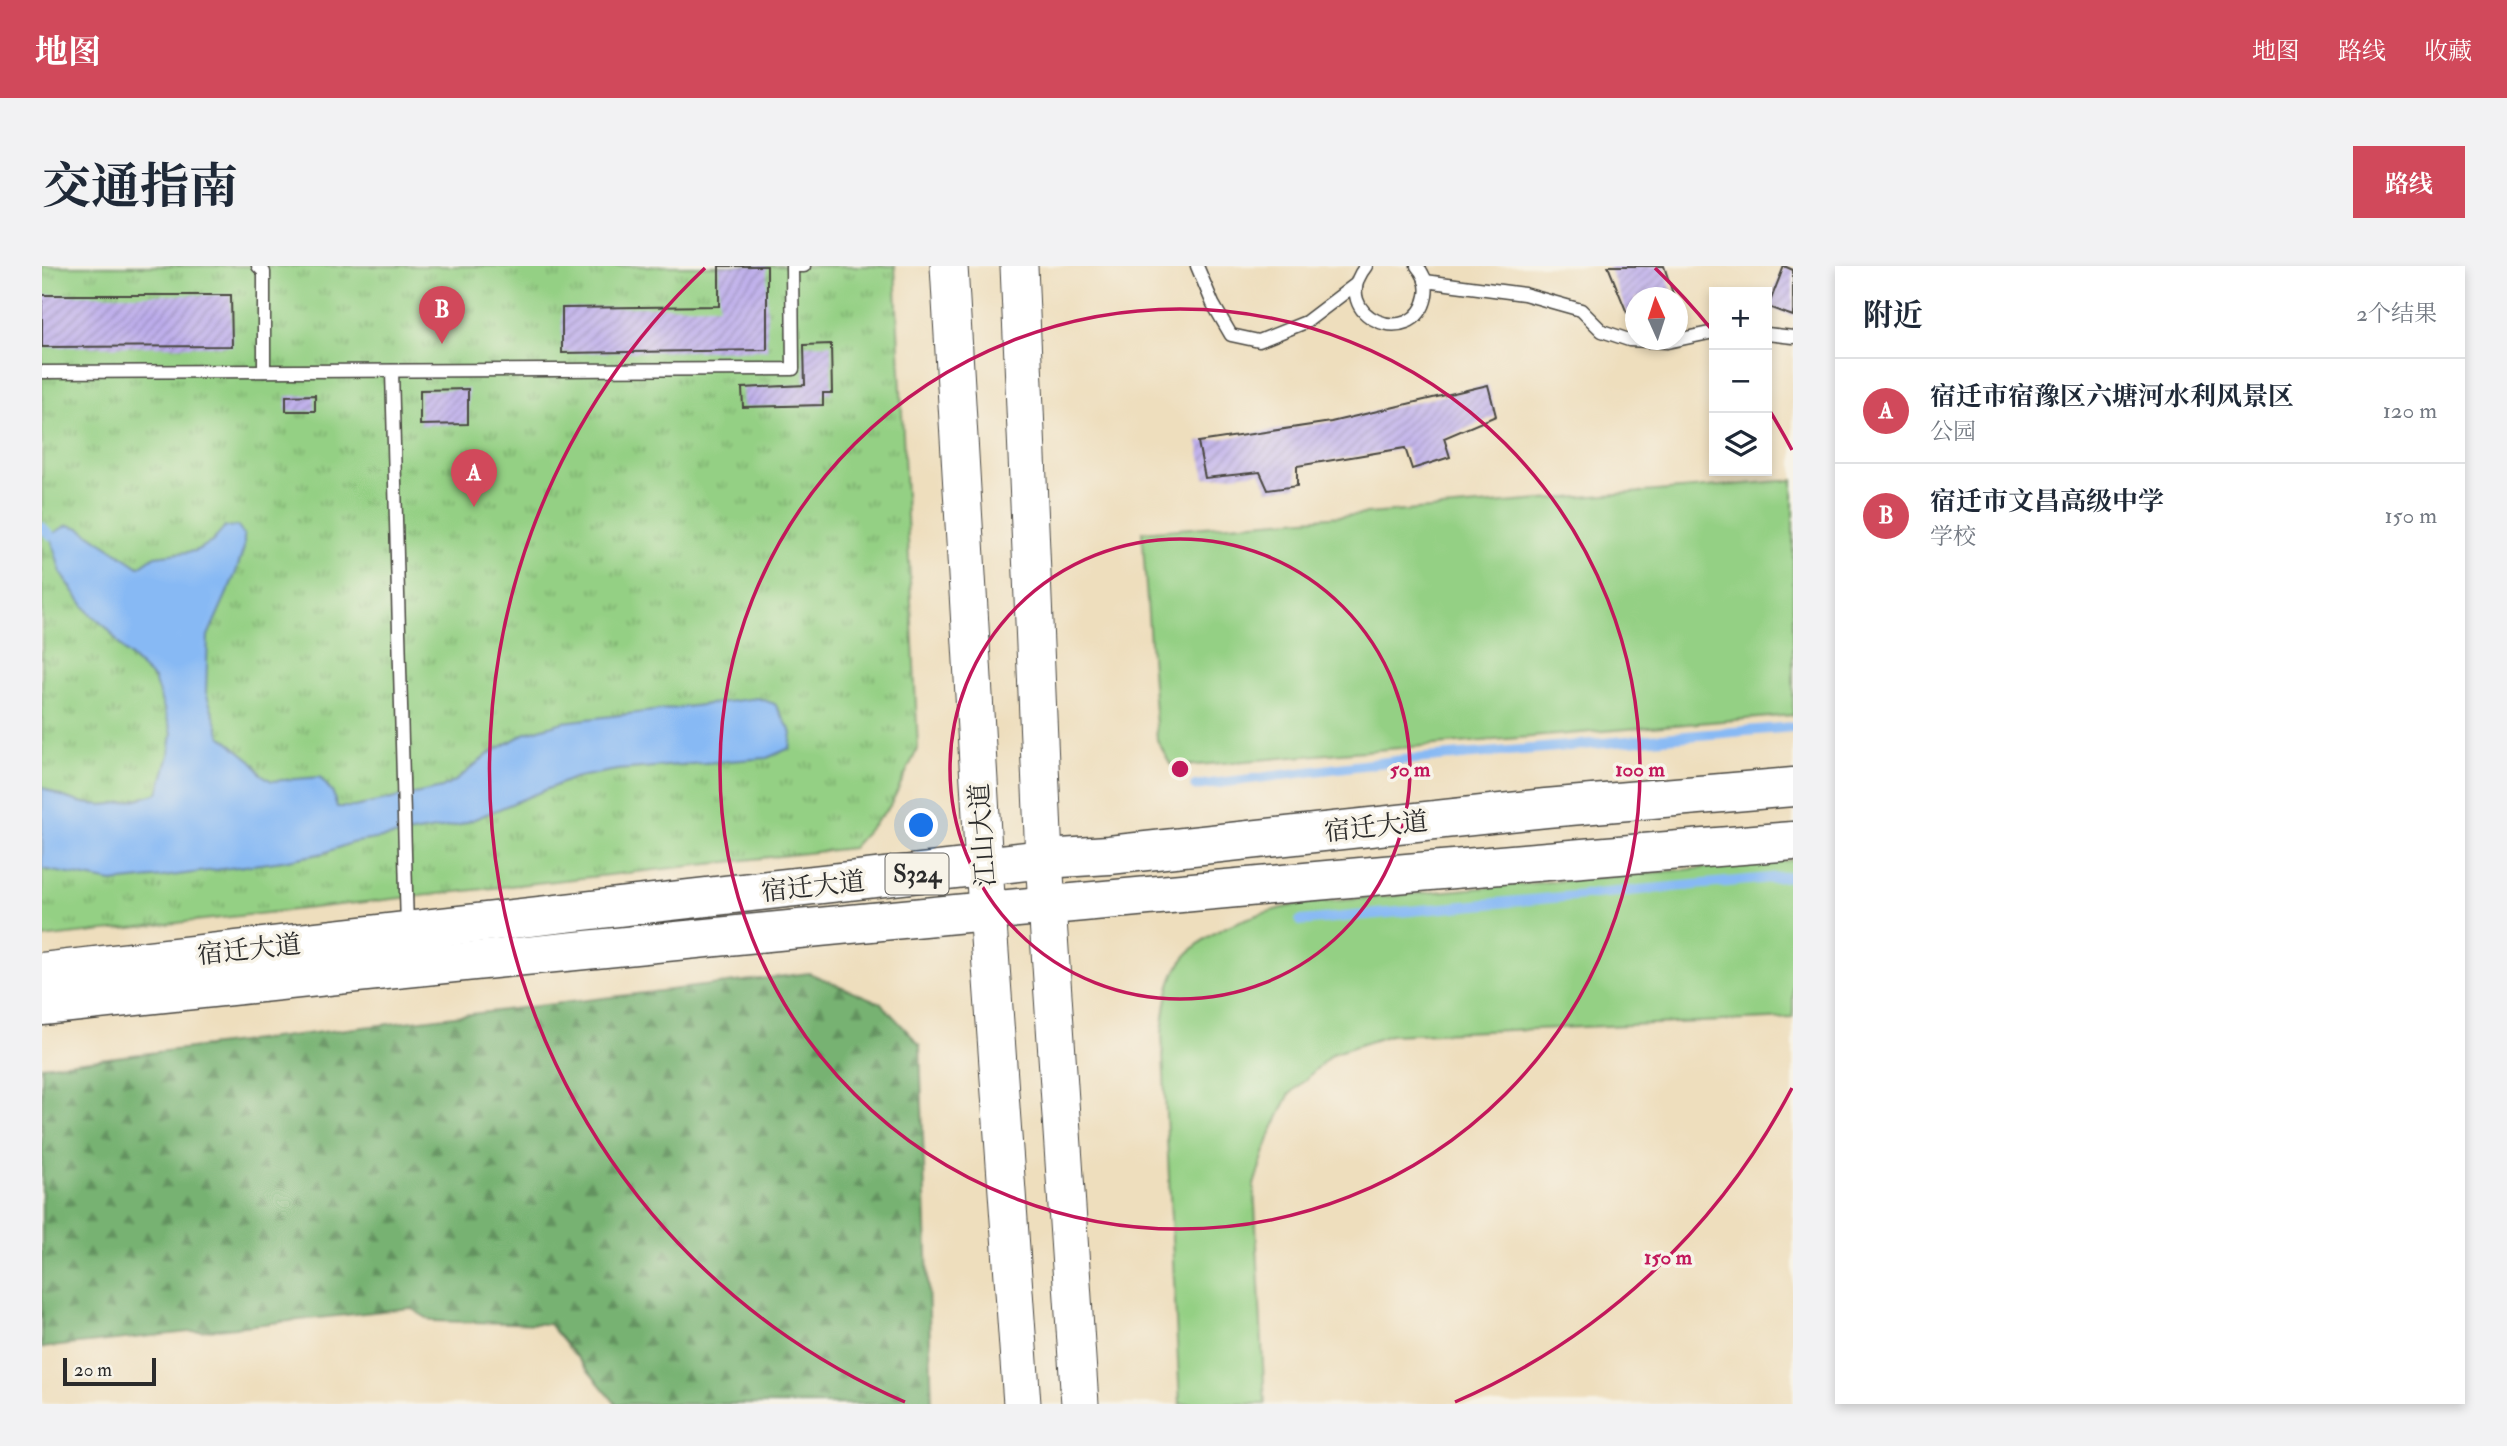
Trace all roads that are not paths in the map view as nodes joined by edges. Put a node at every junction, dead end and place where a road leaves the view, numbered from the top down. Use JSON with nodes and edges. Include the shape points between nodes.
{"nodes":[{"id":1,"x":258,"y":266,"type":"edge"},
{"id":2,"x":804,"y":266,"type":"edge"},
{"id":3,"x":949,"y":266,"type":"edge"},
{"id":4,"x":1019,"y":266,"type":"edge"},
{"id":5,"x":1197,"y":266,"type":"edge"},
{"id":6,"x":1366,"y":266,"type":"edge"},
{"id":7,"x":1417,"y":266,"type":"edge"},
{"id":8,"x":1425,"y":281,"type":"junction"},
{"id":9,"x":1356,"y":284,"type":"junction"},
{"id":10,"x":1709,"y":333,"type":"edge"},
{"id":11,"x":1772,"y":335,"type":"edge"},
{"id":12,"x":1793,"y":337,"type":"edge"},
{"id":13,"x":264,"y":371,"type":"junction"},
{"id":14,"x":393,"y":371,"type":"junction"},
{"id":15,"x":42,"y":372,"type":"edge"},
{"id":16,"x":1793,"y":787,"type":"edge"},
{"id":17,"x":1793,"y":841,"type":"edge"},
{"id":18,"x":1044,"y":859,"type":"junction"},
{"id":19,"x":984,"y":867,"type":"junction"},
{"id":20,"x":1047,"y":904,"type":"junction"},
{"id":21,"x":988,"y":909,"type":"junction"},
{"id":22,"x":409,"y":949,"type":"junction"},
{"id":23,"x":42,"y":972,"type":"edge"},
{"id":24,"x":42,"y":1006,"type":"edge"},
{"id":25,"x":1022,"y":1404,"type":"edge"},
{"id":26,"x":1080,"y":1404,"type":"edge"}],
"edges":[{"from":1,"to":13,"type":"lane","via":[[264,272]]},
{"from":2,"to":14,"type":"lane","via":[[792,266],[793,369]]},
{"from":3,"to":19,"type":"main road","name":"江山大道"},
{"from":4,"to":18,"type":"main road"},
{"from":5,"to":9,"type":"lane","via":[[1231,335],[1259,341],[1306,322]]},
{"from":6,"to":9,"type":"lane"},
{"from":7,"to":8,"type":"lane"},
{"from":8,"to":9,"type":"lane","via":[[1427,292],[1418,314],[1398,325],[1366,315]]},
{"from":8,"to":10,"type":"lane","via":[[1535,297],[1581,310],[1602,331],[1629,340],[1667,342]]},
{"from":11,"to":12,"type":"lane"},
{"from":13,"to":14,"type":"lane"},
{"from":13,"to":15,"type":"lane"},
{"from":14,"to":22,"type":"lane"},
{"from":16,"to":18,"type":"main road","name":"宿迁大道","number":"S324"},
{"from":17,"to":20,"type":"main road","name":"宿迁大道","number":"S324"},
{"from":18,"to":19,"type":"main road","name":"宿迁大道","number":"S324"},
{"from":18,"to":20,"type":"main road"},
{"from":19,"to":21,"type":"main road","name":"江山大道"},
{"from":19,"to":22,"type":"main road","name":"宿迁大道","number":"S324"},
{"from":20,"to":21,"type":"main road","name":"宿迁大道","number":"S324"},
{"from":20,"to":26,"type":"main road"},
{"from":21,"to":22,"type":"main road","name":"宿迁大道","number":"S324"},
{"from":21,"to":25,"type":"main road","name":"江山大道"},
{"from":22,"to":23,"type":"main road","name":"宿迁大道","number":"S324"},
{"from":22,"to":24,"type":"main road","name":"宿迁大道","number":"S324"}]}
